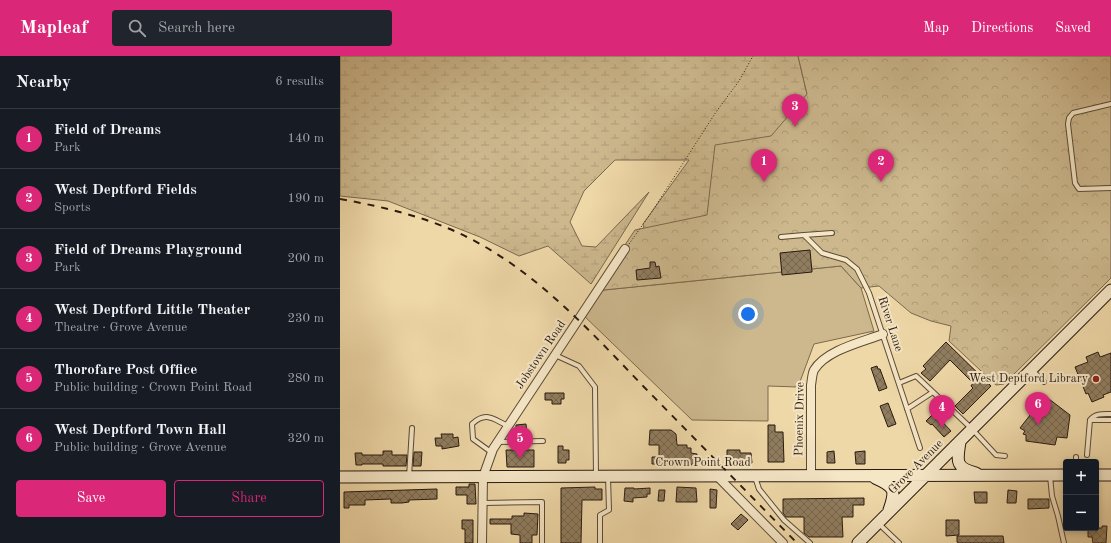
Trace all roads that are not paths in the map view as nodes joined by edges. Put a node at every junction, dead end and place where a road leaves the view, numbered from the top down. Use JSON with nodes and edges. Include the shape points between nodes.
{"nodes":[{"id":1,"x":1111,"y":104,"type":"edge"},
{"id":2,"x":1111,"y":188,"type":"edge"},
{"id":3,"x":832,"y":233,"type":"dead end"},
{"id":4,"x":804,"y":234,"type":"junction"},
{"id":5,"x":781,"y":237,"type":"dead end"},
{"id":6,"x":625,"y":249,"type":"road end"},
{"id":7,"x":1111,"y":290,"type":"edge"},
{"id":8,"x":883,"y":334,"type":"junction"},
{"id":9,"x":555,"y":355,"type":"junction"},
{"id":10,"x":1031,"y":370,"type":"junction"},
{"id":11,"x":1044,"y":382,"type":"dead end"},
{"id":12,"x":899,"y":383,"type":"junction"},
{"id":13,"x":934,"y":392,"type":"junction"},
{"id":14,"x":907,"y":409,"type":"junction"},
{"id":15,"x":1111,"y":414,"type":"edge"},
{"id":16,"x":1090,"y":420,"type":"junction"},
{"id":17,"x":1111,"y":420,"type":"edge"},
{"id":18,"x":508,"y":426,"type":"junction"},
{"id":19,"x":412,"y":428,"type":"dead end"},
{"id":20,"x":972,"y":429,"type":"junction"},
{"id":21,"x":543,"y":441,"type":"dead end"},
{"id":22,"x":497,"y":442,"type":"junction"},
{"id":23,"x":960,"y":442,"type":"junction"},
{"id":24,"x":920,"y":448,"type":"dead end"},
{"id":25,"x":491,"y":452,"type":"junction"},
{"id":26,"x":1086,"y":455,"type":"dead end"},
{"id":27,"x":1005,"y":456,"type":"dead end"},
{"id":28,"x":1050,"y":475,"type":"junction"},
{"id":29,"x":1063,"y":475,"type":"edge"},
{"id":30,"x":1099,"y":475,"type":"edge"},
{"id":31,"x":1111,"y":475,"type":"edge"},
{"id":32,"x":596,"y":476,"type":"junction"},
{"id":33,"x":608,"y":476,"type":"junction"},
{"id":34,"x":755,"y":476,"type":"junction"},
{"id":35,"x":811,"y":476,"type":"junction"},
{"id":36,"x":869,"y":476,"type":"junction"},
{"id":37,"x":926,"y":476,"type":"junction"},
{"id":38,"x":988,"y":476,"type":"junction"},
{"id":39,"x":340,"y":477,"type":"edge"},
{"id":40,"x":409,"y":477,"type":"junction"},
{"id":41,"x":483,"y":477,"type":"junction"},
{"id":42,"x":718,"y":477,"type":"junction"},
{"id":43,"x":483,"y":503,"type":"junction"},
{"id":44,"x":888,"y":512,"type":"junction"},
{"id":45,"x":878,"y":523,"type":"junction"},
{"id":46,"x":482,"y":543,"type":"edge"},
{"id":47,"x":542,"y":543,"type":"edge"},
{"id":48,"x":600,"y":543,"type":"edge"},
{"id":49,"x":783,"y":543,"type":"edge"},
{"id":50,"x":810,"y":543,"type":"edge"},
{"id":51,"x":858,"y":543,"type":"edge"},
{"id":52,"x":899,"y":543,"type":"edge"},
{"id":53,"x":1064,"y":543,"type":"edge"}],
"edges":[{"from":1,"to":2,"type":"lane","via":[[1073,113],[1068,124],[1075,183],[1078,189]]},
{"from":3,"to":4,"type":"lane"},
{"from":4,"to":5,"type":"lane"},
{"from":4,"to":8,"type":"lane","name":"River Lane","via":[[822,253],[846,260],[857,269],[869,293]]},
{"from":6,"to":9,"type":"street","name":"Jobstown Road"},
{"from":7,"to":10,"type":"main road","name":"Grove Avenue"},
{"from":8,"to":12,"type":"lane","name":"River Lane"},
{"from":8,"to":35,"type":"street","name":"Phoenix Drive","via":[[831,354],[821,360],[813,371]]},
{"from":9,"to":18,"type":"street","name":"Jobstown Road"},
{"from":9,"to":32,"type":"lane","via":[[578,366],[595,387]]},
{"from":10,"to":11,"type":"lane"},
{"from":10,"to":20,"type":"main road","name":"Grove Avenue"},
{"from":12,"to":13,"type":"lane","via":[[916,376]]},
{"from":12,"to":14,"type":"lane","name":"River Lane"},
{"from":13,"to":14,"type":"lane"},
{"from":13,"to":20,"type":"lane"},
{"from":14,"to":24,"type":"lane","name":"River Lane"},
{"from":15,"to":16,"type":"lane","via":[[1093,415]]},
{"from":16,"to":17,"type":"lane"},
{"from":16,"to":26,"type":"lane"},
{"from":18,"to":22,"type":"street","name":"Jobstown Road"},
{"from":18,"to":25,"type":"lane","via":[[488,417],[479,418],[472,424],[473,439]]},
{"from":19,"to":40,"type":"lane"},
{"from":20,"to":23,"type":"main road","name":"Grove Avenue"},
{"from":20,"to":27,"type":"lane","via":[[996,455]]},
{"from":21,"to":22,"type":"lane"},
{"from":22,"to":25,"type":"street","name":"Jobstown Road"},
{"from":23,"to":37,"type":"main road","name":"Grove Avenue"},
{"from":23,"to":38,"type":"main road","via":[[960,466],[965,470]]},
{"from":25,"to":41,"type":"street","name":"Jobstown Road"},
{"from":28,"to":29,"type":"main road","name":"Crown Point Road"},
{"from":28,"to":38,"type":"main road","name":"Crown Point Road"},
{"from":28,"to":53,"type":"lane","via":[[1052,496]]},
{"from":30,"to":31,"type":"main road"},
{"from":32,"to":33,"type":"main road","name":"Crown Point Road"},
{"from":32,"to":41,"type":"main road","name":"Crown Point Road"},
{"from":33,"to":42,"type":"main road","name":"Crown Point Road"},
{"from":33,"to":48,"type":"lane","via":[[609,510],[600,515]]},
{"from":34,"to":35,"type":"main road","name":"Crown Point Road"},
{"from":34,"to":42,"type":"main road","name":"Crown Point Road"},
{"from":34,"to":50,"type":"lane","via":[[759,489],[784,520]]},
{"from":35,"to":36,"type":"main road","name":"Crown Point Road"},
{"from":36,"to":37,"type":"main road","name":"Crown Point Road"},
{"from":36,"to":44,"type":"main road","via":[[888,484],[892,489],[894,496]]},
{"from":37,"to":38,"type":"main road","name":"Crown Point Road"},
{"from":37,"to":44,"type":"main road","name":"Grove Avenue"},
{"from":39,"to":40,"type":"main road","name":"Crown Point Road"},
{"from":40,"to":41,"type":"main road","name":"Crown Point Road"},
{"from":41,"to":43,"type":"street","name":"Jobstown Road"},
{"from":42,"to":49,"type":"street"},
{"from":43,"to":46,"type":"street","name":"Jobstown Road"},
{"from":43,"to":47,"type":"lane","via":[[542,502]]},
{"from":44,"to":45,"type":"main road","name":"Grove Avenue"},
{"from":45,"to":51,"type":"main road","name":"Grove Avenue"},
{"from":45,"to":52,"type":"lane"}]}
